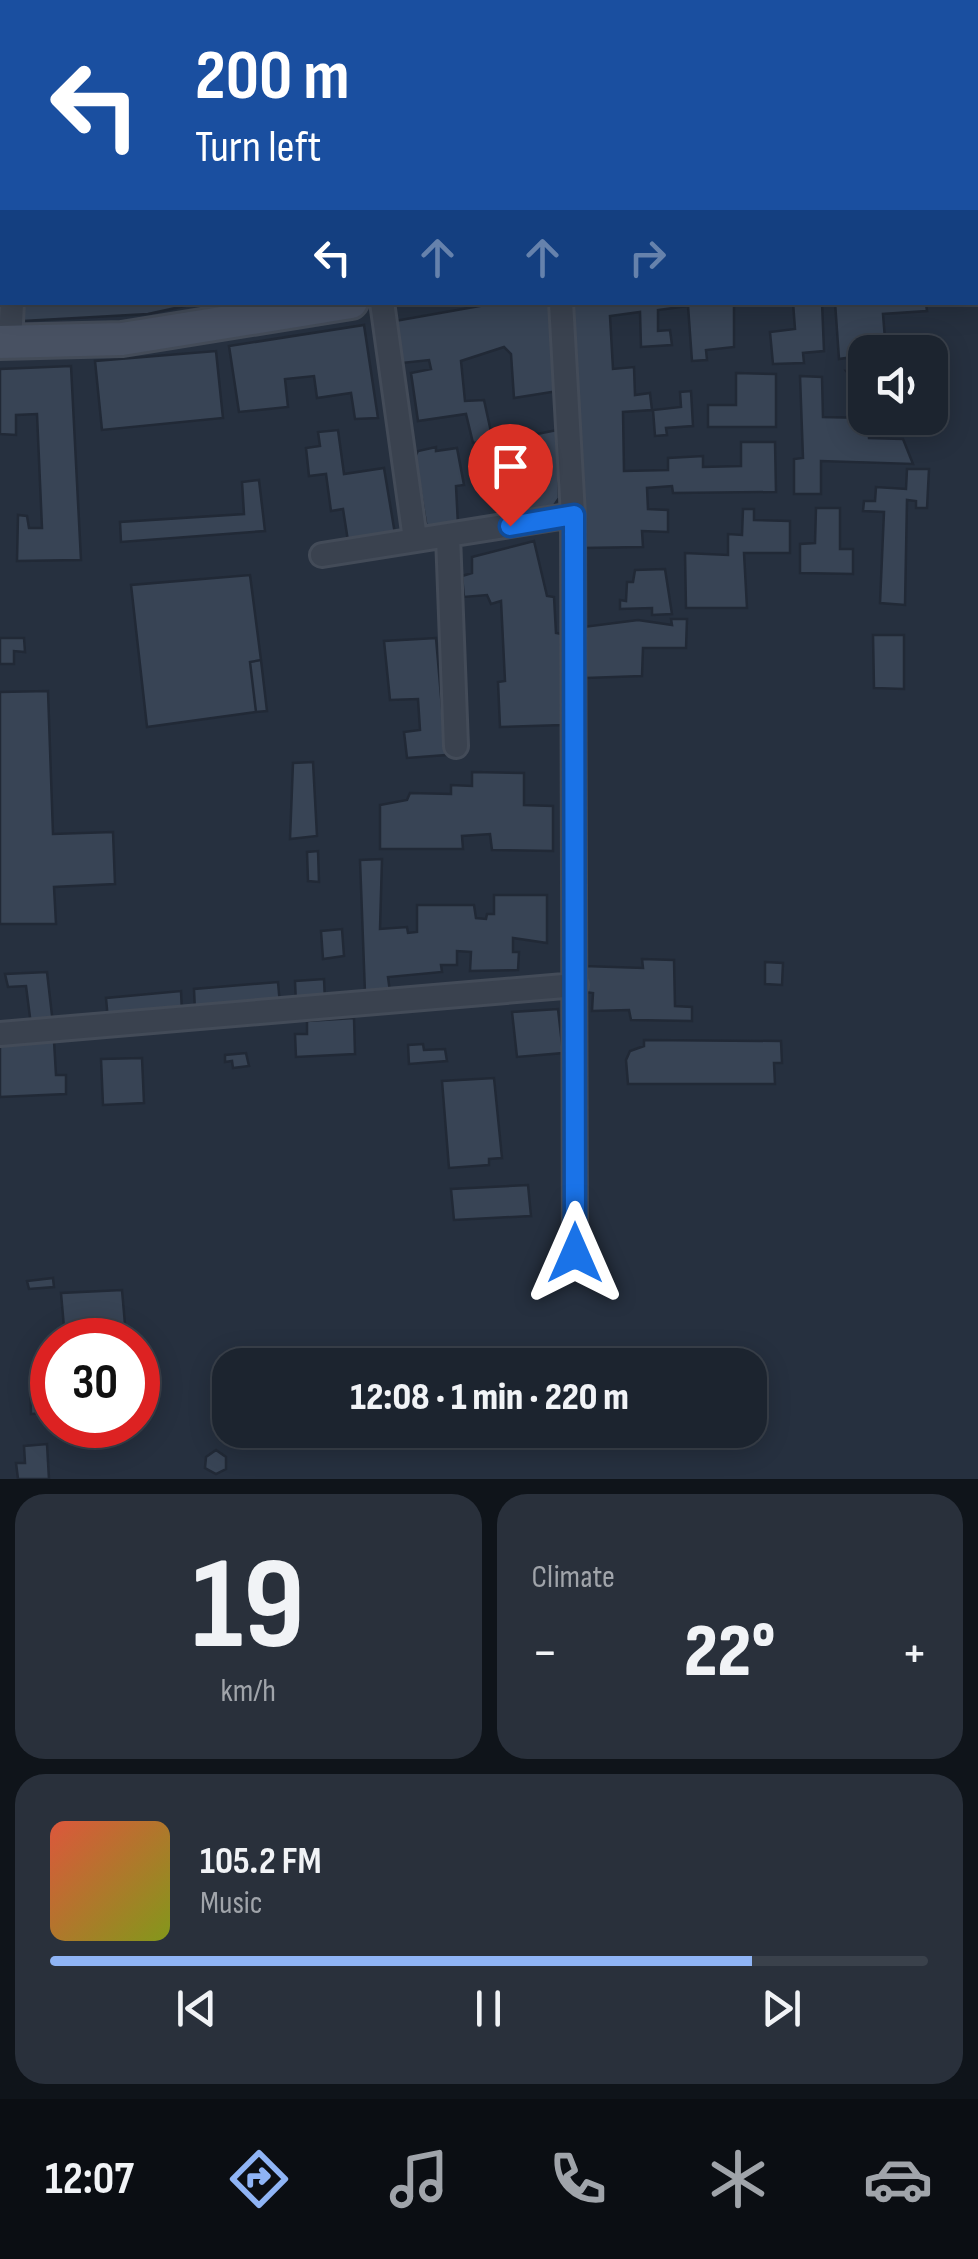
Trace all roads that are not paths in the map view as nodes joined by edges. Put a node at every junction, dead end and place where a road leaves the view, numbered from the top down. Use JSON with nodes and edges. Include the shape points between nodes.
{"nodes":[{"id":1,"x":11,"y":305,"type":"edge"},
{"id":2,"x":332,"y":305,"type":"edge"},
{"id":3,"x":382,"y":305,"type":"edge"},
{"id":4,"x":561,"y":305,"type":"edge"},
{"id":5,"x":5,"y":342,"type":"edge"},
{"id":6,"x":574,"y":515,"type":"junction"},
{"id":7,"x":448,"y":536,"type":"junction"},
{"id":8,"x":415,"y":539,"type":"junction"},
{"id":9,"x":322,"y":555,"type":"dead end"},
{"id":10,"x":456,"y":746,"type":"dead end"},
{"id":11,"x":576,"y":985,"type":"junction"},
{"id":12,"x":0,"y":1034,"type":"edge"},
{"id":13,"x":575,"y":1253,"type":"dead end"}],
"edges":[{"from":1,"to":5,"type":"street"},
{"from":2,"to":5,"type":"main road","via":[[122,339]]},
{"from":3,"to":8,"type":"street"},
{"from":4,"to":6,"type":"street"},
{"from":6,"to":7,"type":"street"},
{"from":6,"to":11,"type":"street"},
{"from":7,"to":8,"type":"street"},
{"from":7,"to":10,"type":"street"},
{"from":8,"to":9,"type":"street"},
{"from":11,"to":12,"type":"street"},
{"from":11,"to":13,"type":"street"}]}
